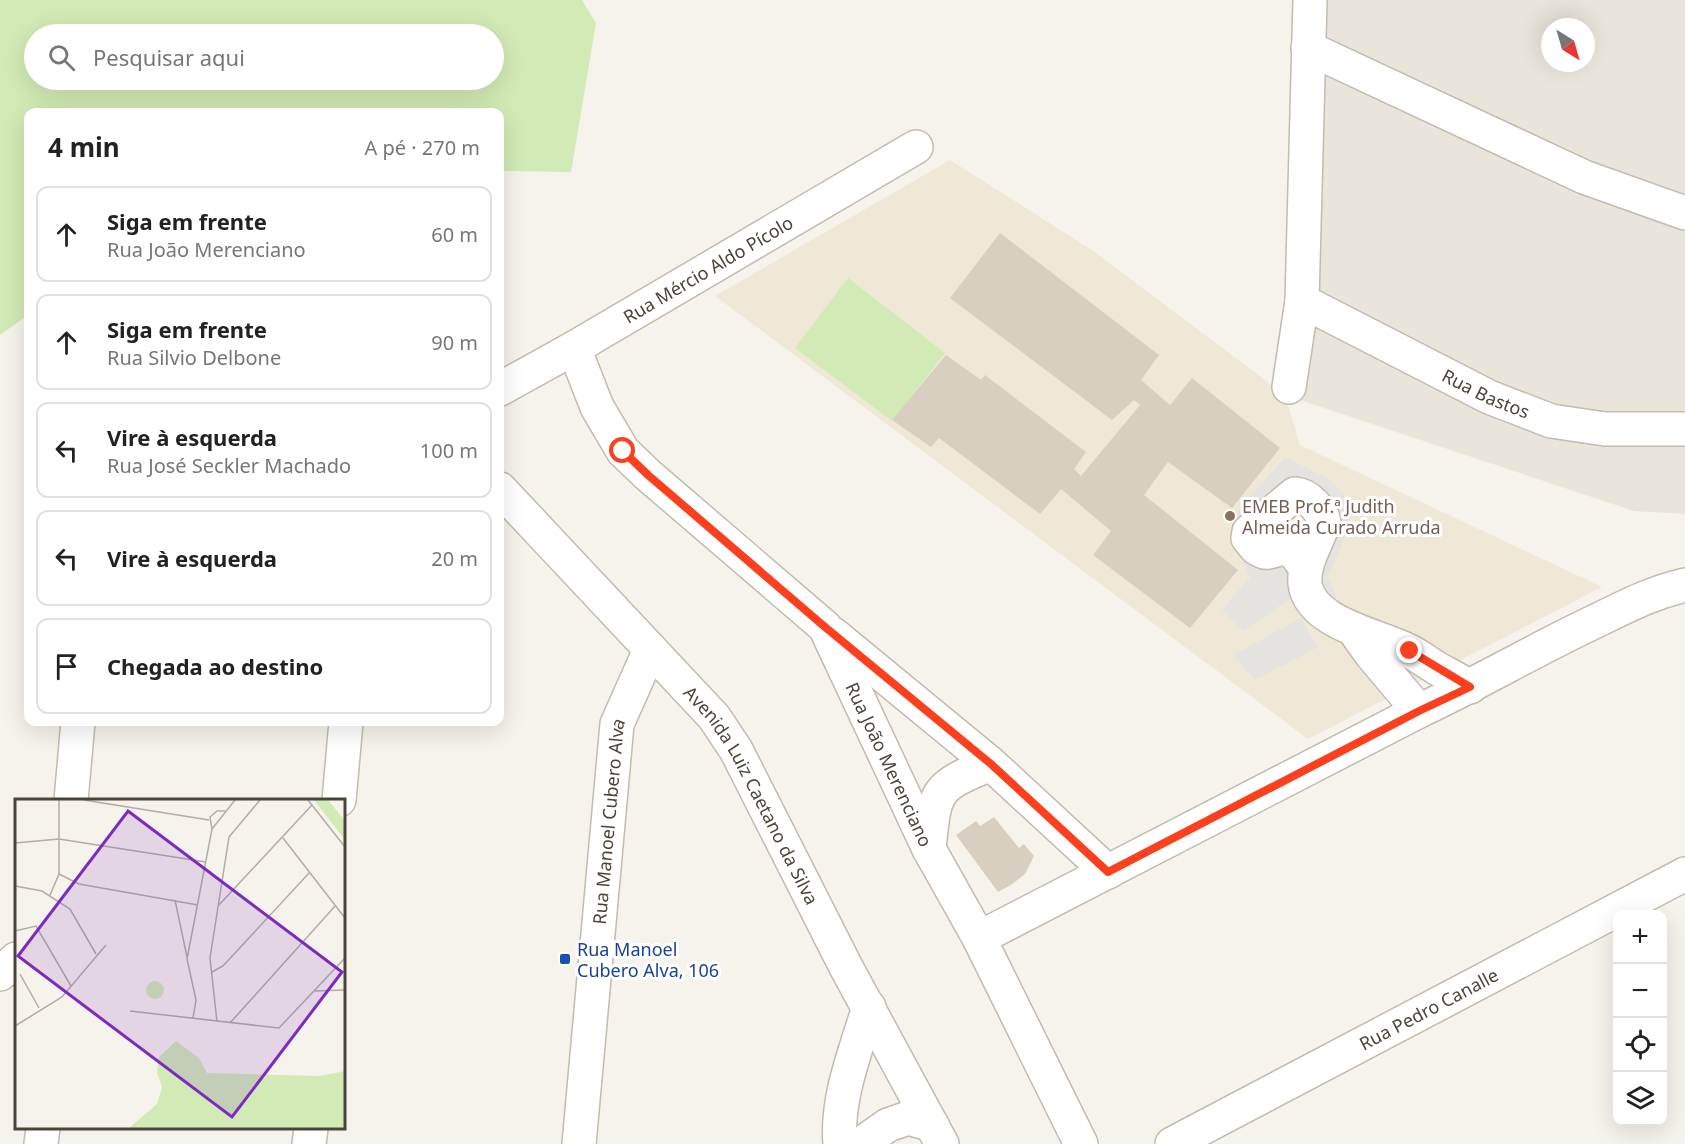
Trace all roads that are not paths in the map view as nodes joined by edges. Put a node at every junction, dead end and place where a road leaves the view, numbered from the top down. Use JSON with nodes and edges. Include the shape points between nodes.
{"nodes":[{"id":1,"x":1310,"y":0,"type":"edge"},
{"id":2,"x":1308,"y":48,"type":"junction"},
{"id":3,"x":916,"y":147,"type":"dead end"},
{"id":4,"x":1685,"y":213,"type":"edge"},
{"id":5,"x":1302,"y":301,"type":"junction"},
{"id":6,"x":574,"y":348,"type":"junction"},
{"id":7,"x":504,"y":387,"type":"edge"},
{"id":8,"x":1289,"y":387,"type":"dead end"},
{"id":9,"x":1685,"y":429,"type":"edge"},
{"id":10,"x":504,"y":493,"type":"edge"},
{"id":11,"x":1306,"y":569,"type":"dead end"},
{"id":12,"x":1685,"y":585,"type":"edge"},
{"id":13,"x":825,"y":627,"type":"junction"},
{"id":14,"x":1354,"y":630,"type":"junction"},
{"id":15,"x":650,"y":650,"type":"junction"},
{"id":16,"x":1470,"y":687,"type":"junction"},
{"id":17,"x":1419,"y":711,"type":"junction"},
{"id":18,"x":78,"y":726,"type":"edge"},
{"id":19,"x":346,"y":726,"type":"edge"},
{"id":20,"x":991,"y":764,"type":"junction"},
{"id":21,"x":71,"y":799,"type":"edge"},
{"id":22,"x":339,"y":799,"type":"edge"},
{"id":23,"x":929,"y":849,"type":"junction"},
{"id":24,"x":1108,"y":872,"type":"junction"},
{"id":25,"x":1685,"y":874,"type":"edge"},
{"id":26,"x":979,"y":938,"type":"junction"},
{"id":27,"x":15,"y":960,"type":"edge"},
{"id":28,"x":0,"y":974,"type":"edge"},
{"id":29,"x":869,"y":1007,"type":"junction"},
{"id":30,"x":43,"y":1129,"type":"edge"},
{"id":31,"x":310,"y":1129,"type":"edge"},
{"id":32,"x":937,"y":1134,"type":"edge"},
{"id":33,"x":41,"y":1144,"type":"edge"},
{"id":34,"x":309,"y":1144,"type":"edge"},
{"id":35,"x":579,"y":1144,"type":"edge"},
{"id":36,"x":840,"y":1144,"type":"edge"},
{"id":37,"x":861,"y":1144,"type":"edge"},
{"id":38,"x":1081,"y":1144,"type":"edge"},
{"id":39,"x":1172,"y":1144,"type":"edge"}],
"edges":[{"from":1,"to":2,"type":"street"},
{"from":2,"to":4,"type":"street","via":[[1584,177]]},
{"from":2,"to":5,"type":"street"},
{"from":3,"to":6,"type":"street","name":"Rua Mércio Aldo Pícolo"},
{"from":5,"to":8,"type":"street"},
{"from":5,"to":9,"type":"street","name":"Rua Bastos","via":[[1489,397],[1551,421],[1605,429]]},
{"from":6,"to":7,"type":"street","name":"Rua Mércio Aldo Pícolo"},
{"from":6,"to":13,"type":"street","name":"Rua João Merenciano","via":[[597,407],[623,451]]},
{"from":10,"to":15,"type":"street","name":"Avenida Luiz Caetano da Silva"},
{"from":11,"to":14,"type":"street","via":[[1305,585],[1312,604]]},
{"from":12,"to":16,"type":"street","via":[[1656,591]]},
{"from":13,"to":20,"type":"street"},
{"from":13,"to":23,"type":"street","name":"Rua João Merenciano"},
{"from":14,"to":16,"type":"street","via":[[1410,651]]},
{"from":14,"to":17,"type":"street"},
{"from":15,"to":29,"type":"street","name":"Avenida Luiz Caetano da Silva","via":[[714,717],[736,750]]},
{"from":15,"to":35,"type":"street","name":"Rua Manoel Cubero Alva","via":[[617,724]]},
{"from":16,"to":17,"type":"street"},
{"from":17,"to":24,"type":"street"},
{"from":18,"to":21,"type":"street"},
{"from":19,"to":22,"type":"street"},
{"from":20,"to":23,"type":"street","via":[[945,786],[936,800]]},
{"from":20,"to":24,"type":"street"},
{"from":23,"to":26,"type":"street","name":"Rua João Merenciano"},
{"from":24,"to":26,"type":"street"},
{"from":25,"to":39,"type":"street","name":"Rua Pedro Canalle"},
{"from":26,"to":38,"type":"street","name":"Rua João Merenciano"},
{"from":27,"to":28,"type":"street"},
{"from":29,"to":32,"type":"street","name":"Avenida Luiz Caetano da Silva"},
{"from":29,"to":36,"type":"street","via":[[851,1066],[839,1126]]},
{"from":30,"to":33,"type":"street"},
{"from":31,"to":34,"type":"street"},
{"from":32,"to":37,"type":"street","via":[[908,1119],[888,1125]]}]}
